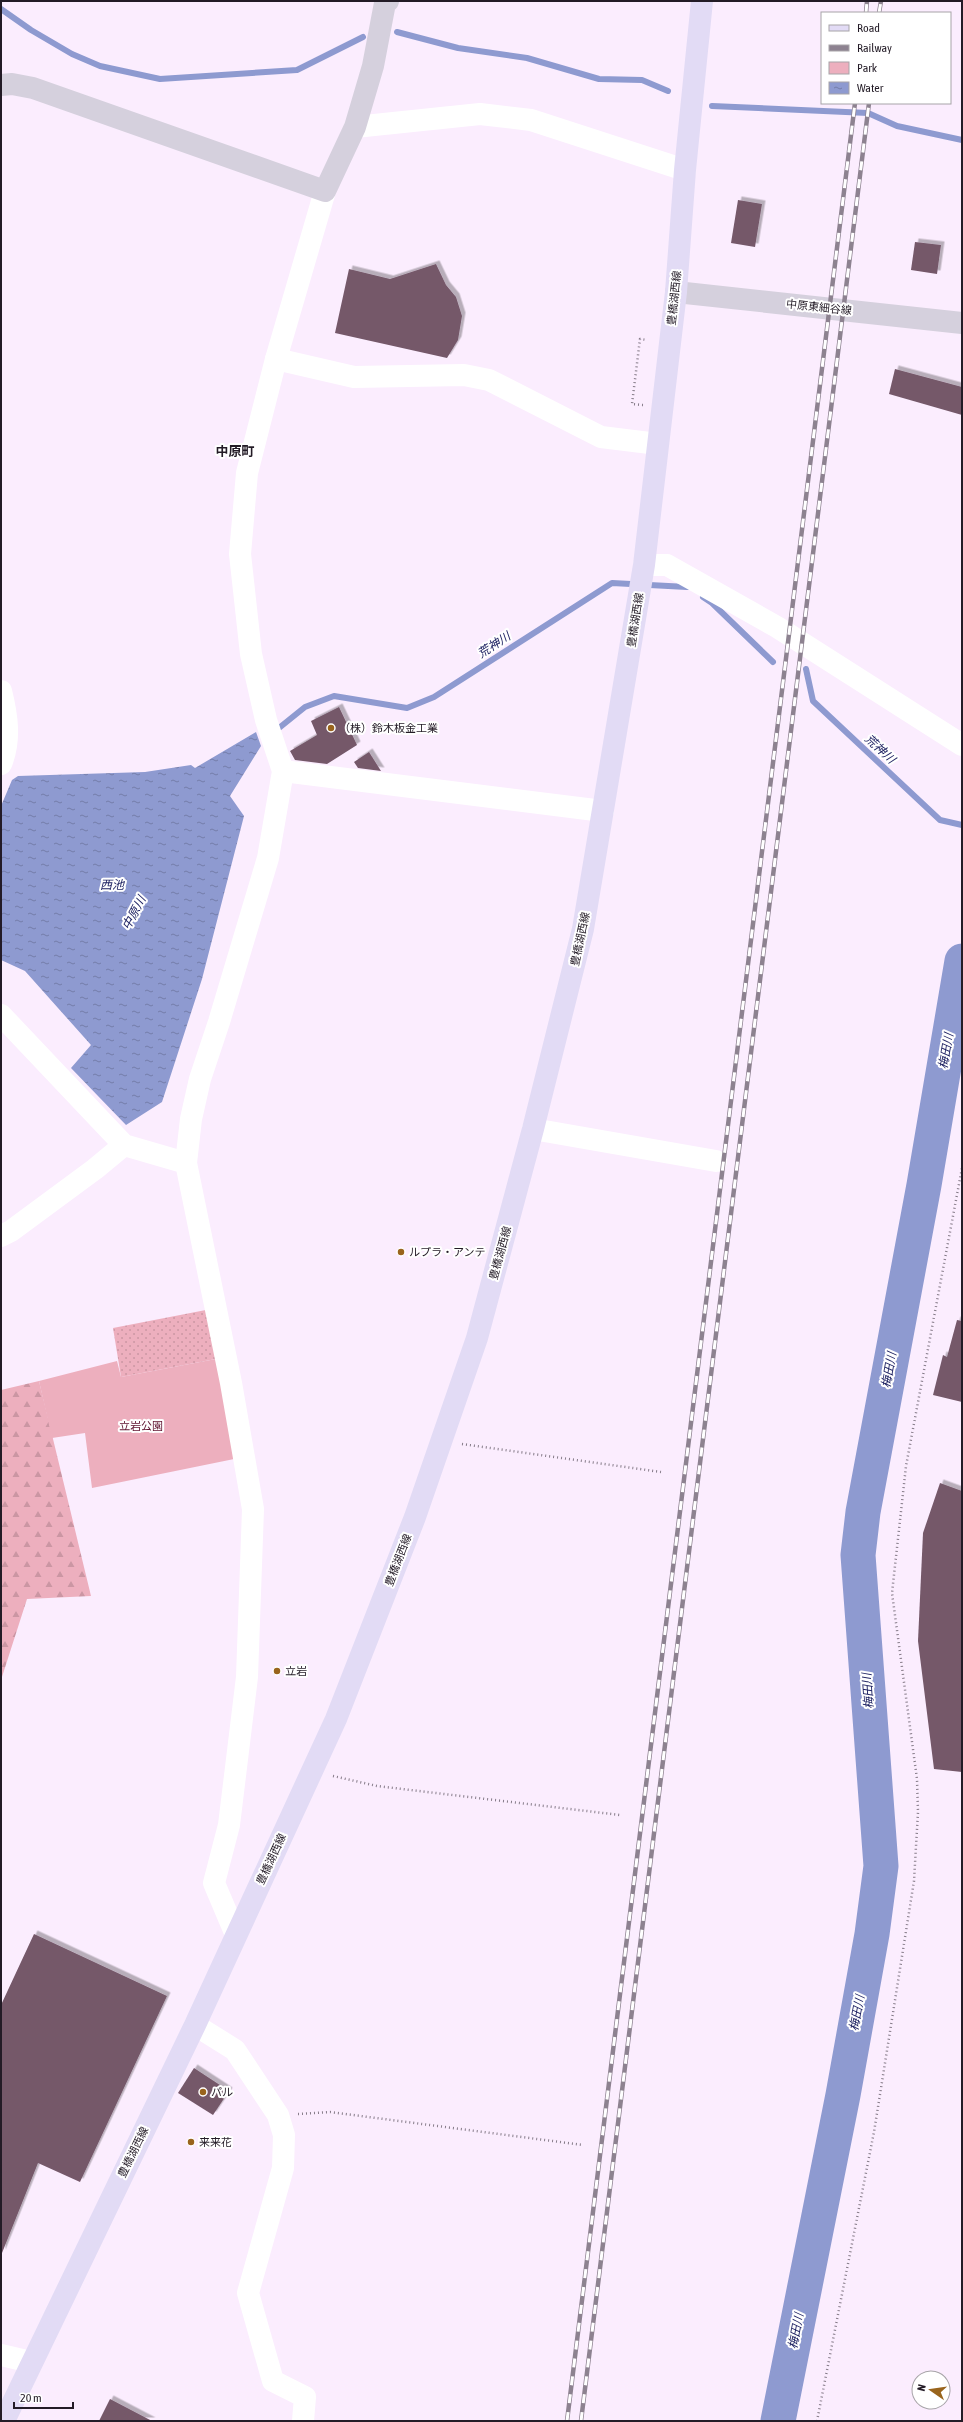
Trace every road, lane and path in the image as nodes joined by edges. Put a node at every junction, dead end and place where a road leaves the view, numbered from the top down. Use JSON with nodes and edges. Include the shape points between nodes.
{"nodes":[{"id":1,"x":702,"y":1,"type":"edge"},
{"id":2,"x":386,"y":2,"type":"edge"},
{"id":3,"x":1,"y":85,"type":"edge"},
{"id":4,"x":355,"y":127,"type":"junction"},
{"id":5,"x":685,"y":170,"type":"junction"},
{"id":6,"x":325,"y":191,"type":"junction"},
{"id":7,"x":676,"y":292,"type":"junction"},
{"id":8,"x":962,"y":323,"type":"edge"},
{"id":9,"x":647,"y":340,"type":"dead end"},
{"id":10,"x":276,"y":359,"type":"junction"},
{"id":11,"x":632,"y":404,"type":"dead end"},
{"id":12,"x":658,"y":444,"type":"junction"},
{"id":13,"x":641,"y":580,"type":"junction"},
{"id":14,"x":1,"y":691,"type":"edge"},
{"id":15,"x":962,"y":745,"type":"edge"},
{"id":16,"x":1,"y":764,"type":"edge"},
{"id":17,"x":283,"y":771,"type":"junction"},
{"id":18,"x":603,"y":811,"type":"junction"},
{"id":19,"x":1,"y":1015,"type":"edge"},
{"id":20,"x":533,"y":1129,"type":"junction"},
{"id":21,"x":124,"y":1145,"type":"junction"},
{"id":22,"x":716,"y":1161,"type":"dead end"},
{"id":23,"x":186,"y":1163,"type":"junction"},
{"id":24,"x":962,"y":1168,"type":"edge"},
{"id":25,"x":1,"y":1236,"type":"edge"},
{"id":26,"x":442,"y":1440,"type":"junction"},
{"id":27,"x":661,"y":1472,"type":"dead end"},
{"id":28,"x":312,"y":1771,"type":"junction"},
{"id":29,"x":620,"y":1815,"type":"dead end"},
{"id":30,"x":236,"y":1935,"type":"junction"},
{"id":31,"x":195,"y":2025,"type":"junction"},
{"id":32,"x":278,"y":2115,"type":"junction"},
{"id":33,"x":583,"y":2145,"type":"dead end"},
{"id":34,"x":1,"y":2355,"type":"edge"},
{"id":35,"x":31,"y":2362,"type":"junction"},
{"id":36,"x":4,"y":2421,"type":"edge"},
{"id":37,"x":303,"y":2421,"type":"edge"},
{"id":38,"x":818,"y":2421,"type":"edge"}],
"edges":[{"from":1,"to":5,"type":"main road","name":"豊橋湖西線"},
{"from":2,"to":4,"type":"street","via":[[373,66]]},
{"from":3,"to":6,"type":"street","via":[[12,84],[33,88]]},
{"from":4,"to":5,"type":"street","via":[[480,114],[531,120]]},
{"from":4,"to":6,"type":"street"},
{"from":5,"to":7,"type":"main road","name":"豊橋湖西線"},
{"from":6,"to":10,"type":"street"},
{"from":7,"to":8,"type":"street","name":"中原東細谷線"},
{"from":7,"to":12,"type":"main road","name":"豊橋湖西線"},
{"from":9,"to":11,"type":"path","via":[[640,339]]},
{"from":10,"to":12,"type":"street","via":[[354,377],[464,376],[489,380],[601,437]]},
{"from":10,"to":17,"type":"street","via":[[247,473],[240,554],[251,654],[266,720]]},
{"from":12,"to":13,"type":"main road","name":"豊橋湖西線"},
{"from":13,"to":15,"type":"street","via":[[667,565],[777,628]]},
{"from":13,"to":18,"type":"main road","name":"豊橋湖西線"},
{"from":14,"to":16,"type":"street","via":[[6,713],[7,749]]},
{"from":17,"to":18,"type":"street"},
{"from":17,"to":23,"type":"street","via":[[268,858],[220,1022],[200,1079],[191,1119]]},
{"from":18,"to":20,"type":"main road","name":"豊橋湖西線","via":[[583,929]]},
{"from":19,"to":21,"type":"street"},
{"from":20,"to":22,"type":"street"},
{"from":20,"to":26,"type":"main road","name":"豊橋湖西線","via":[[477,1338]]},
{"from":21,"to":23,"type":"street"},
{"from":21,"to":25,"type":"street","via":[[95,1170],[11,1232]]},
{"from":23,"to":30,"type":"street","via":[[232,1383],[254,1509],[247,1676],[230,1825],[214,1883]]},
{"from":24,"to":38,"type":"path","via":[[906,1466],[892,1593],[917,1779],[914,1881],[874,2132]]},
{"from":26,"to":27,"type":"path"},
{"from":26,"to":28,"type":"main road","name":"豊橋湖西線","via":[[415,1517],[336,1719]]},
{"from":28,"to":29,"type":"path","via":[[377,1786]]},
{"from":28,"to":30,"type":"main road","name":"豊橋湖西線"},
{"from":30,"to":31,"type":"main road","name":"豊橋湖西線"},
{"from":31,"to":32,"type":"street","via":[[235,2050]]},
{"from":31,"to":35,"type":"main road","name":"豊橋湖西線"},
{"from":32,"to":33,"type":"path","via":[[330,2112]]},
{"from":32,"to":37,"type":"street","via":[[284,2135],[284,2168],[248,2293],[273,2381],[305,2397]]},
{"from":34,"to":35,"type":"street"},
{"from":35,"to":36,"type":"main road","name":"豊橋湖西線"}]}
